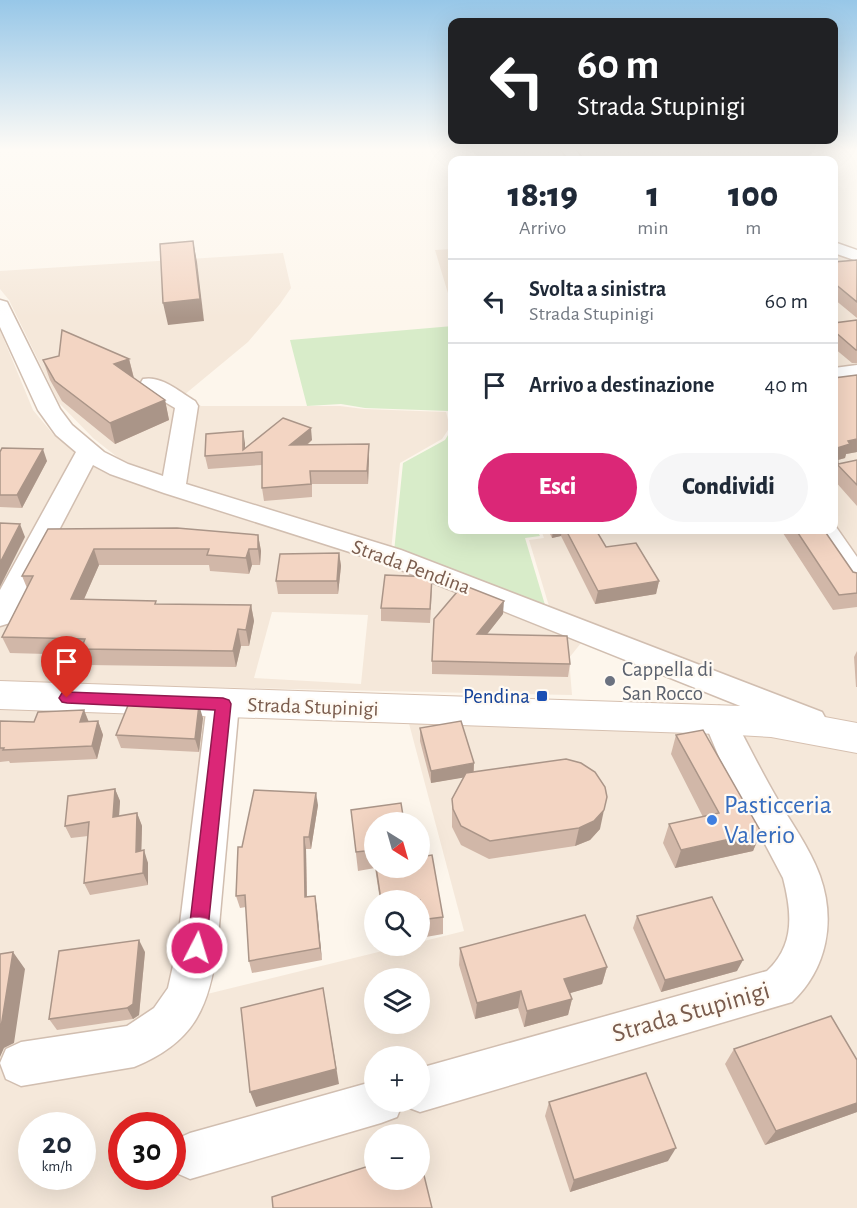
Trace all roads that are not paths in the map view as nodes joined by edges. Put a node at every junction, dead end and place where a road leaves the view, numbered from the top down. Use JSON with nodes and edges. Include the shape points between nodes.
{"nodes":[{"id":1,"x":838,"y":249,"type":"edge"},
{"id":2,"x":857,"y":256,"type":"edge"},
{"id":3,"x":0,"y":306,"type":"edge"},
{"id":4,"x":6,"y":338,"type":"edge"},
{"id":5,"x":857,"y":371,"type":"edge"},
{"id":6,"x":838,"y":373,"type":"edge"},
{"id":7,"x":151,"y":384,"type":"dead end"},
{"id":8,"x":83,"y":460,"type":"junction"},
{"id":9,"x":173,"y":488,"type":"junction"},
{"id":10,"x":828,"y":534,"type":"edge"},
{"id":11,"x":857,"y":577,"type":"edge"},
{"id":12,"x":0,"y":616,"type":"edge"},
{"id":13,"x":0,"y":695,"type":"edge"},
{"id":14,"x":223,"y":704,"type":"junction"},
{"id":15,"x":719,"y":719,"type":"junction"},
{"id":16,"x":852,"y":736,"type":"edge"},
{"id":17,"x":21,"y":1064,"type":"dead end"},
{"id":18,"x":430,"y":1087,"type":"edge"},
{"id":19,"x":364,"y":1106,"type":"edge"},
{"id":20,"x":190,"y":1156,"type":"dead end"}],
"edges":[{"from":1,"to":2,"type":"street"},
{"from":3,"to":4,"type":"street","name":"Strada Pendina"},
{"from":4,"to":8,"type":"street","name":"Strada Pendina"},
{"from":5,"to":6,"type":"street"},
{"from":7,"to":9,"type":"street","via":[[187,406]]},
{"from":8,"to":9,"type":"street","name":"Strada Pendina"},
{"from":8,"to":12,"type":"street"},
{"from":9,"to":16,"type":"street","name":"Strada Pendina","via":[[391,556]]},
{"from":10,"to":11,"type":"street"},
{"from":13,"to":14,"type":"street","name":"Strada Stupinigi"},
{"from":14,"to":15,"type":"street","name":"Strada Stupinigi"},
{"from":14,"to":17,"type":"street","name":"Strada Stupinigi","via":[[197,948],[185,1000],[169,1023],[134,1046]]},
{"from":15,"to":16,"type":"street","name":"Strada Stupinigi","via":[[771,722]]},
{"from":15,"to":18,"type":"street","name":"Strada Stupinigi","via":[[801,875],[807,894],[809,938],[791,978],[778,988]]},
{"from":19,"to":20,"type":"street"}]}
